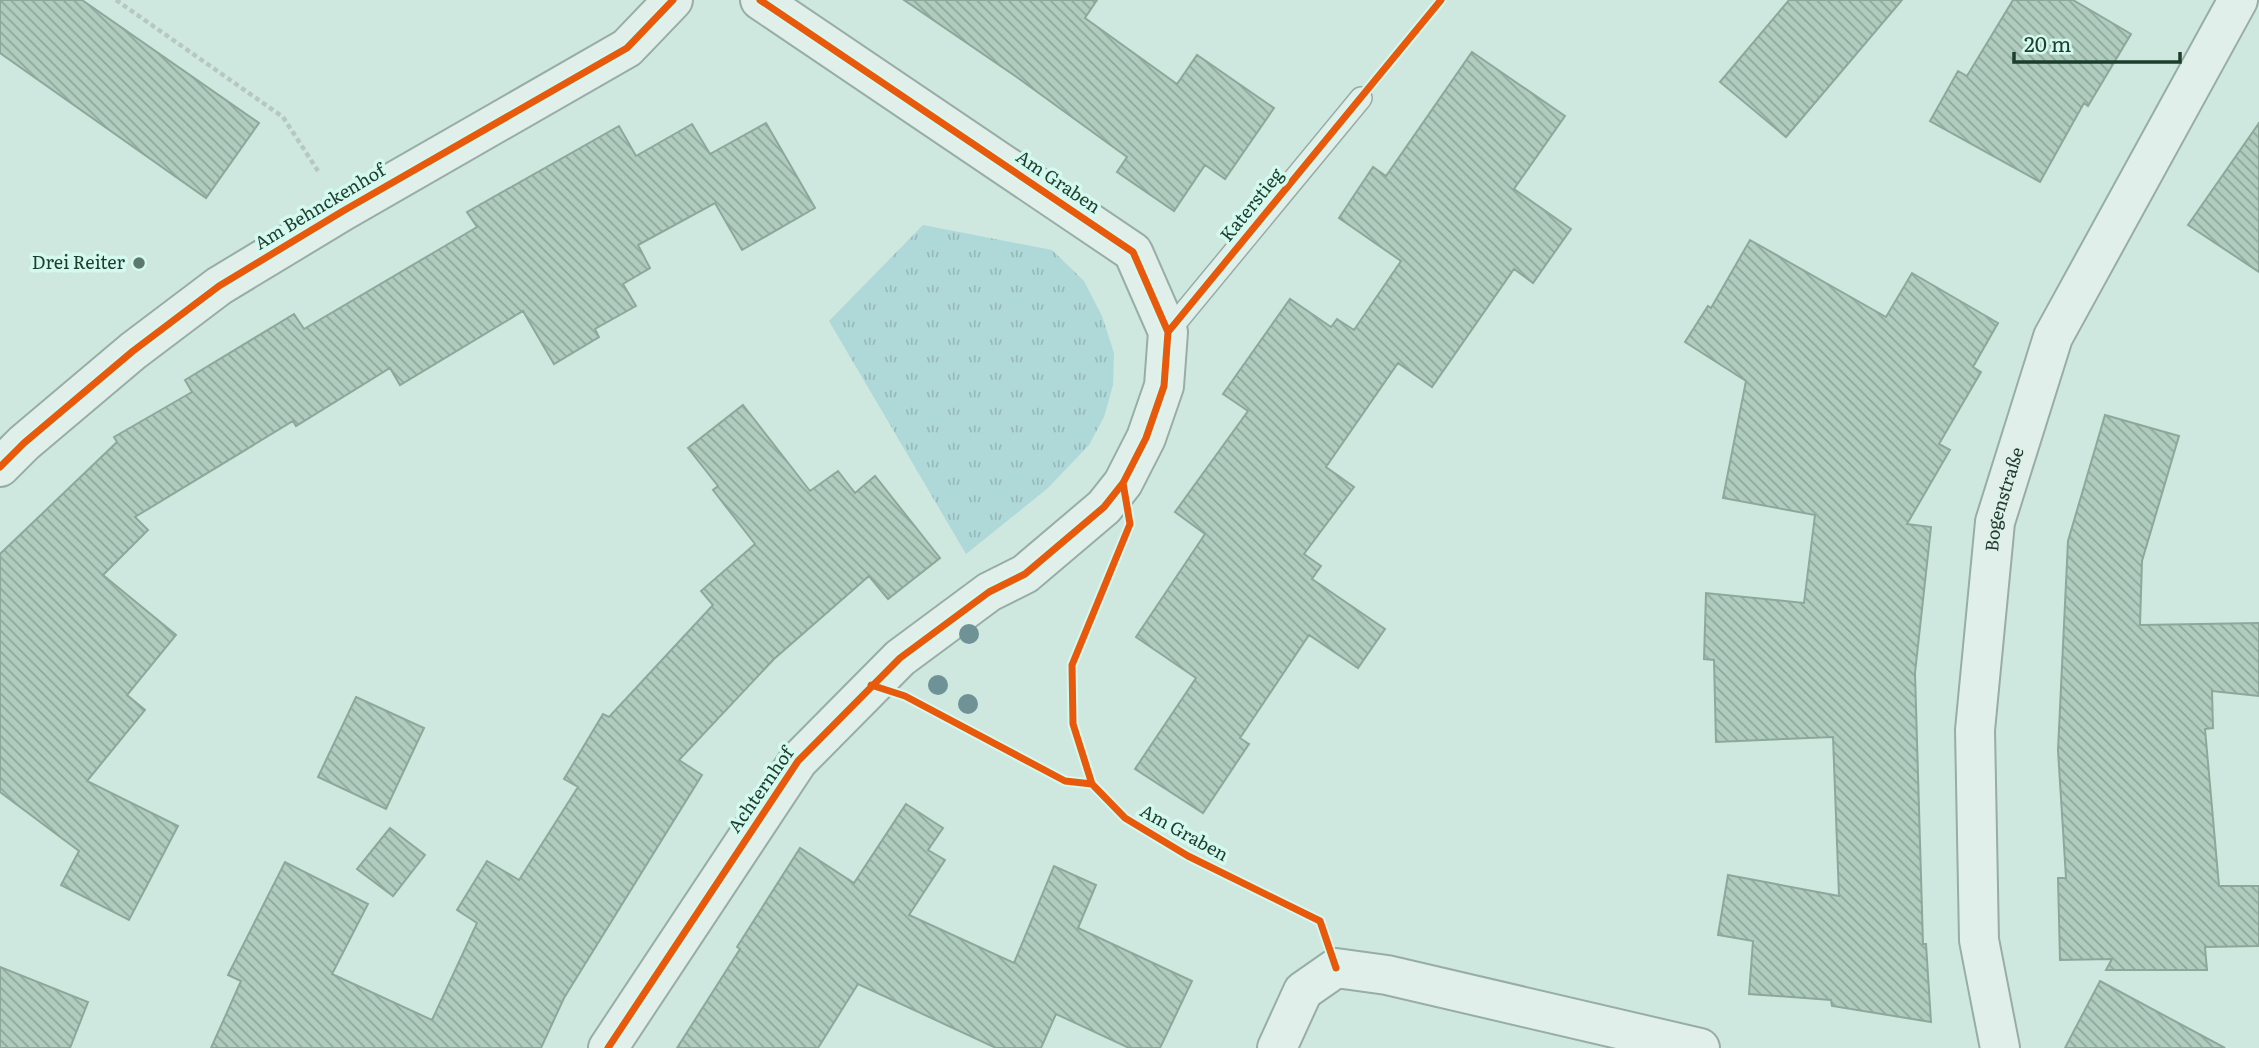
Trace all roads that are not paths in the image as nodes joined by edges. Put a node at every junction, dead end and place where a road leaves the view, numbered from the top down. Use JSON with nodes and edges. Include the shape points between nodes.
{"nodes":[{"id":1,"x":673,"y":0,"type":"edge"},
{"id":2,"x":760,"y":0,"type":"edge"},
{"id":3,"x":2238,"y":0,"type":"edge"},
{"id":4,"x":1361,"y":98,"type":"dead end"},
{"id":5,"x":1168,"y":332,"type":"junction"},
{"id":6,"x":0,"y":467,"type":"edge"},
{"id":7,"x":1025,"y":574,"type":"joint"},
{"id":8,"x":608,"y":1048,"type":"edge"},
{"id":9,"x":1277,"y":1048,"type":"edge"},
{"id":10,"x":1700,"y":1048,"type":"edge"},
{"id":11,"x":2000,"y":1048,"type":"edge"}],
"edges":[{"from":1,"to":6,"type":"street","name":"Am Behnckenhof","via":[[627,48],[219,286],[132,351]]},
{"from":2,"to":5,"type":"street","name":"Am Graben","via":[[1133,252]]},
{"from":3,"to":11,"type":"street","name":"Bogenstraße","via":[[2053,337],[1995,522],[1975,730],[1979,940]]},
{"from":4,"to":5,"type":"lane","name":"Katerstieg"},
{"from":5,"to":7,"type":"street","name":"Am Graben","via":[[1164,386],[1123,484],[1104,507]]},
{"from":7,"to":8,"type":"street","name":"Achternhof","via":[[989,592],[900,659],[798,761]]},
{"from":9,"to":10,"type":"street","via":[[1303,991],[1336,968],[1387,975]]}]}
